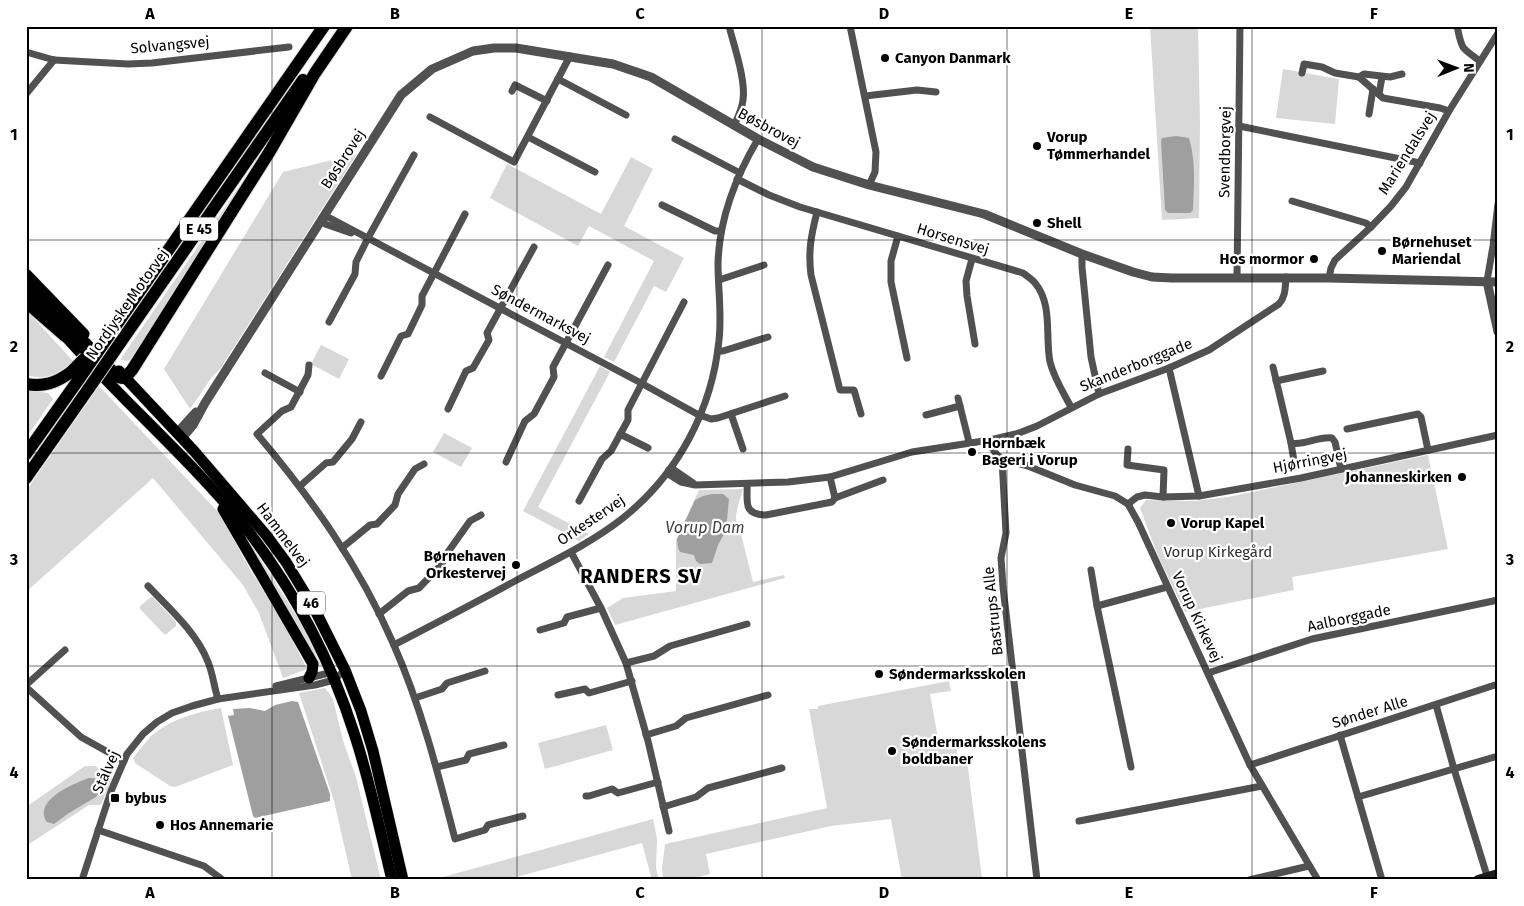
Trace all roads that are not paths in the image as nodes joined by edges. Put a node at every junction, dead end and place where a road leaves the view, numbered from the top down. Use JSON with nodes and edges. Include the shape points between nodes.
{"nodes":[{"id":1,"x":324,"y":26,"type":"edge"},
{"id":2,"x":340,"y":26,"type":"edge"},
{"id":3,"x":347,"y":26,"type":"edge"},
{"id":4,"x":729,"y":26,"type":"edge"},
{"id":5,"x":850,"y":26,"type":"edge"},
{"id":6,"x":1240,"y":26,"type":"edge"},
{"id":7,"x":1457,"y":26,"type":"edge"},
{"id":8,"x":1498,"y":33,"type":"edge"},
{"id":9,"x":288,"y":47,"type":"dead end"},
{"id":10,"x":26,"y":52,"type":"edge"},
{"id":11,"x":570,"y":56,"type":"junction"},
{"id":12,"x":54,"y":60,"type":"junction"},
{"id":13,"x":1480,"y":60,"type":"junction"},
{"id":14,"x":1302,"y":73,"type":"dead end"},
{"id":15,"x":1402,"y":74,"type":"dead end"},
{"id":16,"x":1359,"y":77,"type":"junction"},
{"id":17,"x":1382,"y":77,"type":"junction"},
{"id":18,"x":558,"y":79,"type":"junction"},
{"id":19,"x":512,"y":91,"type":"dead end"},
{"id":20,"x":936,"y":92,"type":"dead end"},
{"id":21,"x":1376,"y":92,"type":"junction"},
{"id":22,"x":26,"y":94,"type":"edge"},
{"id":23,"x":865,"y":96,"type":"junction"},
{"id":24,"x":547,"y":101,"type":"junction"},
{"id":25,"x":1448,"y":111,"type":"junction"},
{"id":26,"x":1369,"y":114,"type":"dead end"},
{"id":27,"x":626,"y":115,"type":"dead end"},
{"id":28,"x":430,"y":117,"type":"dead end"},
{"id":29,"x":734,"y":126,"type":"junction"},
{"id":30,"x":1239,"y":126,"type":"junction"},
{"id":31,"x":528,"y":136,"type":"junction"},
{"id":32,"x":674,"y":139,"type":"dead end"},
{"id":33,"x":758,"y":139,"type":"junction"},
{"id":34,"x":414,"y":156,"type":"dead end"},
{"id":35,"x":1420,"y":163,"type":"junction"},
{"id":36,"x":595,"y":172,"type":"dead end"},
{"id":37,"x":739,"y":176,"type":"junction"},
{"id":38,"x":869,"y":185,"type":"junction"},
{"id":39,"x":1292,"y":201,"type":"dead end"},
{"id":40,"x":662,"y":205,"type":"dead end"},
{"id":41,"x":1497,"y":208,"type":"edge"},
{"id":42,"x":817,"y":212,"type":"junction"},
{"id":43,"x":465,"y":214,"type":"dead end"},
{"id":44,"x":322,"y":218,"type":"junction"},
{"id":45,"x":1371,"y":227,"type":"junction"},
{"id":46,"x":721,"y":232,"type":"junction"},
{"id":47,"x":898,"y":236,"type":"junction"},
{"id":48,"x":368,"y":238,"type":"junction"},
{"id":49,"x":1496,"y":246,"type":"edge"},
{"id":50,"x":534,"y":247,"type":"dead end"},
{"id":51,"x":1082,"y":254,"type":"junction"},
{"id":52,"x":972,"y":259,"type":"junction"},
{"id":53,"x":608,"y":265,"type":"dead end"},
{"id":54,"x":764,"y":265,"type":"dead end"},
{"id":55,"x":26,"y":274,"type":"edge"},
{"id":56,"x":434,"y":274,"type":"junction"},
{"id":57,"x":1237,"y":277,"type":"junction"},
{"id":58,"x":1286,"y":277,"type":"junction"},
{"id":59,"x":1329,"y":278,"type":"junction"},
{"id":60,"x":719,"y":280,"type":"junction"},
{"id":61,"x":1487,"y":281,"type":"junction"},
{"id":62,"x":1498,"y":282,"type":"edge"},
{"id":63,"x":26,"y":290,"type":"edge"},
{"id":64,"x":26,"y":302,"type":"edge"},
{"id":65,"x":684,"y":302,"type":"dead end"},
{"id":66,"x":500,"y":308,"type":"junction"},
{"id":67,"x":329,"y":322,"type":"dead end"},
{"id":68,"x":1498,"y":332,"type":"edge"},
{"id":69,"x":65,"y":336,"type":"junction"},
{"id":70,"x":768,"y":336,"type":"dead end"},
{"id":71,"x":566,"y":343,"type":"junction"},
{"id":72,"x":974,"y":344,"type":"dead end"},
{"id":73,"x":718,"y":351,"type":"junction"},
{"id":74,"x":906,"y":358,"type":"dead end"},
{"id":75,"x":309,"y":365,"type":"dead end"},
{"id":76,"x":1273,"y":367,"type":"dead end"},
{"id":77,"x":1169,"y":368,"type":"junction"},
{"id":78,"x":1323,"y":371,"type":"dead end"},
{"id":79,"x":265,"y":373,"type":"dead end"},
{"id":80,"x":75,"y":376,"type":"junction"},
{"id":81,"x":381,"y":376,"type":"dead end"},
{"id":82,"x":125,"y":378,"type":"junction"},
{"id":83,"x":107,"y":379,"type":"junction"},
{"id":84,"x":1276,"y":381,"type":"junction"},
{"id":85,"x":641,"y":383,"type":"junction"},
{"id":86,"x":26,"y":384,"type":"edge"},
{"id":87,"x":300,"y":392,"type":"junction"},
{"id":88,"x":1099,"y":394,"type":"junction"},
{"id":89,"x":785,"y":396,"type":"dead end"},
{"id":90,"x":958,"y":398,"type":"dead end"},
{"id":91,"x":960,"y":406,"type":"junction"},
{"id":92,"x":1072,"y":407,"type":"junction"},
{"id":93,"x":448,"y":409,"type":"dead end"},
{"id":94,"x":731,"y":414,"type":"junction"},
{"id":95,"x":860,"y":414,"type":"dead end"},
{"id":96,"x":700,"y":415,"type":"junction"},
{"id":97,"x":926,"y":415,"type":"dead end"},
{"id":98,"x":360,"y":422,"type":"dead end"},
{"id":99,"x":1347,"y":429,"type":"dead end"},
{"id":100,"x":620,"y":434,"type":"junction"},
{"id":101,"x":1498,"y":435,"type":"edge"},
{"id":102,"x":178,"y":436,"type":"junction"},
{"id":103,"x":990,"y":440,"type":"junction"},
{"id":104,"x":969,"y":442,"type":"junction"},
{"id":105,"x":1290,"y":443,"type":"junction"},
{"id":106,"x":648,"y":448,"type":"dead end"},
{"id":107,"x":743,"y":449,"type":"dead end"},
{"id":108,"x":1128,"y":449,"type":"dead end"},
{"id":109,"x":1428,"y":450,"type":"junction"},
{"id":110,"x":178,"y":453,"type":"junction"},
{"id":111,"x":26,"y":454,"type":"edge"},
{"id":112,"x":1002,"y":459,"type":"junction"},
{"id":113,"x":506,"y":462,"type":"dead end"},
{"id":114,"x":424,"y":464,"type":"dead end"},
{"id":115,"x":1295,"y":467,"type":"dead end"},
{"id":116,"x":1341,"y":469,"type":"junction"},
{"id":117,"x":670,"y":470,"type":"junction"},
{"id":118,"x":830,"y":476,"type":"junction"},
{"id":119,"x":26,"y":478,"type":"edge"},
{"id":120,"x":883,"y":480,"type":"dead end"},
{"id":121,"x":747,"y":484,"type":"junction"},
{"id":122,"x":300,"y":486,"type":"junction"},
{"id":123,"x":210,"y":488,"type":"junction"},
{"id":124,"x":1199,"y":496,"type":"junction"},
{"id":125,"x":1163,"y":497,"type":"junction"},
{"id":126,"x":835,"y":498,"type":"junction"},
{"id":127,"x":579,"y":501,"type":"dead end"},
{"id":128,"x":1128,"y":504,"type":"junction"},
{"id":129,"x":481,"y":515,"type":"dead end"},
{"id":130,"x":343,"y":547,"type":"junction"},
{"id":131,"x":571,"y":552,"type":"junction"},
{"id":132,"x":1091,"y":570,"type":"dead end"},
{"id":133,"x":148,"y":586,"type":"dead end"},
{"id":134,"x":1168,"y":586,"type":"junction"},
{"id":135,"x":1498,"y":600,"type":"edge"},
{"id":136,"x":1096,"y":606,"type":"junction"},
{"id":137,"x":601,"y":608,"type":"junction"},
{"id":138,"x":379,"y":614,"type":"junction"},
{"id":139,"x":747,"y":624,"type":"dead end"},
{"id":140,"x":540,"y":630,"type":"dead end"},
{"id":141,"x":394,"y":645,"type":"junction"},
{"id":142,"x":65,"y":650,"type":"dead end"},
{"id":143,"x":626,"y":663,"type":"junction"},
{"id":144,"x":345,"y":670,"type":"junction"},
{"id":145,"x":485,"y":671,"type":"dead end"},
{"id":146,"x":1208,"y":673,"type":"junction"},
{"id":147,"x":332,"y":676,"type":"junction"},
{"id":148,"x":309,"y":678,"type":"junction"},
{"id":149,"x":632,"y":681,"type":"junction"},
{"id":150,"x":1498,"y":684,"type":"edge"},
{"id":151,"x":26,"y":686,"type":"edge"},
{"id":152,"x":252,"y":693,"type":"junction"},
{"id":153,"x":558,"y":695,"type":"dead end"},
{"id":154,"x":768,"y":695,"type":"dead end"},
{"id":155,"x":415,"y":698,"type":"junction"},
{"id":156,"x":218,"y":699,"type":"junction"},
{"id":157,"x":1436,"y":706,"type":"junction"},
{"id":158,"x":646,"y":735,"type":"junction"},
{"id":159,"x":1340,"y":735,"type":"junction"},
{"id":160,"x":504,"y":744,"type":"dead end"},
{"id":161,"x":1498,"y":756,"type":"edge"},
{"id":162,"x":124,"y":761,"type":"junction"},
{"id":163,"x":1250,"y":765,"type":"junction"},
{"id":164,"x":436,"y":767,"type":"junction"},
{"id":165,"x":1131,"y":767,"type":"dead end"},
{"id":166,"x":782,"y":768,"type":"dead end"},
{"id":167,"x":1454,"y":769,"type":"junction"},
{"id":168,"x":658,"y":782,"type":"junction"},
{"id":169,"x":1262,"y":786,"type":"junction"},
{"id":170,"x":586,"y":796,"type":"dead end"},
{"id":171,"x":1358,"y":797,"type":"junction"},
{"id":172,"x":663,"y":807,"type":"junction"},
{"id":173,"x":523,"y":816,"type":"dead end"},
{"id":174,"x":1079,"y":821,"type":"dead end"},
{"id":175,"x":98,"y":830,"type":"junction"},
{"id":176,"x":669,"y":831,"type":"dead end"},
{"id":177,"x":1309,"y":866,"type":"junction"},
{"id":178,"x":1498,"y":874,"type":"edge"},
{"id":179,"x":1484,"y":879,"type":"edge"},
{"id":180,"x":82,"y":880,"type":"edge"},
{"id":181,"x":223,"y":880,"type":"edge"},
{"id":182,"x":392,"y":880,"type":"edge"},
{"id":183,"x":403,"y":880,"type":"edge"},
{"id":184,"x":1037,"y":880,"type":"edge"},
{"id":185,"x":1249,"y":880,"type":"edge"},
{"id":186,"x":1318,"y":880,"type":"edge"},
{"id":187,"x":1382,"y":880,"type":"edge"}],
"edges":[{"from":1,"to":80,"type":"highway","number":"E 45","bridge":true,"via":[[202,202]]},
{"from":2,"to":119,"type":"highway","name":"Nordjyske Motorvej","number":"E 45","bridge":true},
{"from":3,"to":82,"type":"highway"},
{"from":4,"to":29,"type":"street","via":[[744,86],[742,108]]},
{"from":5,"to":23,"type":"street"},
{"from":6,"to":30,"type":"street","name":"Svendborgvej"},
{"from":7,"to":13,"type":"street","via":[[1460,44]]},
{"from":8,"to":13,"type":"street","name":"Mariendalsvej"},
{"from":9,"to":12,"type":"street","name":"Solvangsvej","via":[[152,63]]},
{"from":10,"to":12,"type":"street","name":"Solvangsvej"},
{"from":11,"to":18,"type":"street"},
{"from":11,"to":29,"type":"street","name":"Bøsbrovej","via":[[613,64],[651,77]]},
{"from":11,"to":44,"type":"street","name":"Bøsbrovej","via":[[494,48],[473,51],[432,69],[401,95]]},
{"from":12,"to":22,"type":"street"},
{"from":13,"to":25,"type":"street","name":"Mariendalsvej"},
{"from":14,"to":16,"type":"street","via":[[1304,64]]},
{"from":15,"to":17,"type":"street"},
{"from":16,"to":17,"type":"street","via":[[1364,74]]},
{"from":16,"to":21,"type":"street"},
{"from":17,"to":21,"type":"street"},
{"from":18,"to":24,"type":"street"},
{"from":18,"to":27,"type":"street"},
{"from":19,"to":24,"type":"street","via":[[515,85]]},
{"from":20,"to":23,"type":"street","via":[[917,90]]},
{"from":21,"to":25,"type":"street","via":[[1383,98]]},
{"from":21,"to":26,"type":"street"},
{"from":23,"to":38,"type":"street","via":[[876,152],[876,172]]},
{"from":24,"to":31,"type":"street"},
{"from":25,"to":35,"type":"street","name":"Mariendalsvej"},
{"from":28,"to":31,"type":"street","via":[[514,162]]},
{"from":29,"to":33,"type":"street","name":"Bøsbrovej"},
{"from":30,"to":35,"type":"street"},
{"from":30,"to":57,"type":"street","name":"Svendborgvej"},
{"from":31,"to":36,"type":"street"},
{"from":32,"to":37,"type":"street","name":"Horsensvej"},
{"from":33,"to":37,"type":"street","name":"Orkestervej"},
{"from":33,"to":38,"type":"street","name":"Bøsbrovej","via":[[813,167]]},
{"from":34,"to":48,"type":"street"},
{"from":35,"to":45,"type":"street","name":"Mariendalsvej","via":[[1406,187]]},
{"from":37,"to":42,"type":"street","name":"Horsensvej","via":[[769,195]]},
{"from":37,"to":46,"type":"street","name":"Orkestervej","via":[[727,204]]},
{"from":38,"to":51,"type":"street","name":"Bøsbrovej","via":[[984,214]]},
{"from":39,"to":45,"type":"street"},
{"from":40,"to":46,"type":"street"},
{"from":41,"to":49,"type":"street"},
{"from":42,"to":47,"type":"street","name":"Horsensvej"},
{"from":42,"to":95,"type":"street","via":[[809,257],[811,275],[840,390],[854,390]]},
{"from":43,"to":56,"type":"street"},
{"from":44,"to":48,"type":"street","name":"Søndermarksvej","via":[[325,224],[334,228]]},
{"from":44,"to":102,"type":"street","name":"Bøsbrovej","via":[[193,425]]},
{"from":45,"to":59,"type":"street","name":"Mariendalsvej","via":[[1335,260]]},
{"from":46,"to":60,"type":"street","name":"Orkestervej"},
{"from":47,"to":52,"type":"street","name":"Horsensvej"},
{"from":47,"to":74,"type":"street","via":[[891,261],[891,282]]},
{"from":48,"to":56,"type":"street","name":"Søndermarksvej"},
{"from":48,"to":67,"type":"street","via":[[356,262],[355,274]]},
{"from":49,"to":61,"type":"street"},
{"from":50,"to":66,"type":"street"},
{"from":51,"to":57,"type":"street","name":"Bøsbrovej","via":[[1152,277]]},
{"from":51,"to":88,"type":"street","via":[[1089,341]]},
{"from":52,"to":72,"type":"street","via":[[966,296]]},
{"from":52,"to":92,"type":"street","name":"Horsensvej","via":[[1023,274],[1035,282],[1045,305],[1050,360],[1055,377]]},
{"from":53,"to":71,"type":"street"},
{"from":54,"to":60,"type":"street"},
{"from":55,"to":82,"type":"main road","name":"Hammelvej","number":"46"},
{"from":56,"to":66,"type":"street","name":"Søndermarksvej"},
{"from":56,"to":81,"type":"street","via":[[408,334],[402,336]]},
{"from":57,"to":58,"type":"street","name":"Bøsbrovej"},
{"from":58,"to":59,"type":"street","name":"Bøsbrovej"},
{"from":58,"to":77,"type":"street","name":"Skanderborggade","via":[[1285,293],[1279,304],[1209,350]]},
{"from":59,"to":61,"type":"street","name":"Bøsbrovej"},
{"from":60,"to":73,"type":"street","name":"Orkestervej"},
{"from":61,"to":62,"type":"street","name":"Bøsbrovej"},
{"from":61,"to":68,"type":"street"},
{"from":63,"to":69,"type":"main road","name":"Hammelvej","number":"46"},
{"from":63,"to":82,"type":"highway","via":[[117,376]]},
{"from":64,"to":69,"type":"highway"},
{"from":65,"to":85,"type":"street"},
{"from":66,"to":71,"type":"street","name":"Søndermarksvej"},
{"from":66,"to":93,"type":"street","via":[[487,333],[489,340],[473,368],[466,371]]},
{"from":69,"to":83,"type":"main road","name":"Hammelvej","number":"46"},
{"from":70,"to":73,"type":"street"},
{"from":71,"to":85,"type":"street","name":"Søndermarksvej"},
{"from":71,"to":113,"type":"street","via":[[553,368],[554,377],[534,414],[525,421]]},
{"from":73,"to":96,"type":"street","name":"Orkestervej"},
{"from":75,"to":87,"type":"street"},
{"from":76,"to":84,"type":"street"},
{"from":77,"to":88,"type":"street","name":"Skanderborggade"},
{"from":77,"to":124,"type":"street"},
{"from":78,"to":84,"type":"street"},
{"from":79,"to":87,"type":"street"},
{"from":80,"to":86,"type":"highway","via":[[47,385]]},
{"from":80,"to":111,"type":"highway"},
{"from":82,"to":102,"type":"main road","name":"Hammelvej","number":"46"},
{"from":83,"to":102,"type":"main road","via":[[165,431]]},
{"from":83,"to":110,"type":"main road","name":"Hammelvej","number":"46"},
{"from":84,"to":105,"type":"street"},
{"from":85,"to":96,"type":"street","name":"Søndermarksvej"},
{"from":85,"to":100,"type":"street"},
{"from":87,"to":122,"type":"street","via":[[290,407],[282,410],[257,434]]},
{"from":88,"to":92,"type":"street","name":"Skanderborggade"},
{"from":89,"to":94,"type":"street"},
{"from":90,"to":91,"type":"street"},
{"from":91,"to":97,"type":"street"},
{"from":91,"to":104,"type":"street"},
{"from":92,"to":103,"type":"street","name":"Skanderborggade","via":[[1037,426]]},
{"from":94,"to":96,"type":"street","via":[[711,419]]},
{"from":94,"to":107,"type":"street"},
{"from":96,"to":117,"type":"street","name":"Orkestervej"},
{"from":98,"to":122,"type":"street","via":[[352,439],[333,462],[326,463]]},
{"from":99,"to":109,"type":"street","via":[[1418,414]]},
{"from":100,"to":106,"type":"street"},
{"from":100,"to":127,"type":"street"},
{"from":101,"to":109,"type":"street","name":"Hjørringvej"},
{"from":102,"to":110,"type":"main road"},
{"from":102,"to":144,"type":"main road","name":"Hammelvej","number":"46","via":[[242,506],[282,556],[315,610]]},
{"from":103,"to":104,"type":"street","name":"Skanderborggade"},
{"from":103,"to":112,"type":"street","via":[[996,455]]},
{"from":104,"to":118,"type":"street","name":"Skanderborggade","via":[[912,452]]},
{"from":105,"to":115,"type":"street"},
{"from":105,"to":116,"type":"street","via":[[1332,438]]},
{"from":108,"to":125,"type":"street","via":[[1127,465],[1164,470]]},
{"from":109,"to":116,"type":"street","name":"Hjørringvej"},
{"from":110,"to":123,"type":"main road","name":"Hammelvej","number":"46"},
{"from":112,"to":128,"type":"street","via":[[1115,496]]},
{"from":112,"to":184,"type":"street","name":"Bastrups Alle","via":[[1006,533],[1001,558],[1003,587]]},
{"from":114,"to":130,"type":"street","via":[[415,469],[398,494],[395,505],[377,524],[370,525]]},
{"from":116,"to":124,"type":"street","name":"Hjørringvej"},
{"from":117,"to":121,"type":"street","name":"Skanderborggade","via":[[695,485]]},
{"from":117,"to":131,"type":"street","name":"Orkestervej","via":[[633,510]]},
{"from":118,"to":121,"type":"street","name":"Skanderborggade"},
{"from":118,"to":126,"type":"street"},
{"from":120,"to":126,"type":"street"},
{"from":121,"to":126,"type":"street","via":[[746,503],[756,515],[766,516],[814,506],[832,502]]},
{"from":122,"to":130,"type":"street"},
{"from":123,"to":147,"type":"main road","name":"Hammelvej","number":"46","via":[[241,523],[275,570],[310,628]]},
{"from":123,"to":148,"type":"main road","via":[[313,664]]},
{"from":124,"to":125,"type":"street","name":"Hjørringvej"},
{"from":125,"to":128,"type":"street","name":"Hjørringvej","via":[[1145,495]]},
{"from":128,"to":134,"type":"street","name":"Vorup Kirkevej"},
{"from":129,"to":138,"type":"street","via":[[470,521],[442,564],[418,588],[408,591]]},
{"from":130,"to":138,"type":"street"},
{"from":131,"to":137,"type":"street"},
{"from":131,"to":141,"type":"street","name":"Orkestervej"},
{"from":132,"to":136,"type":"street"},
{"from":133,"to":156,"type":"street","via":[[195,637],[209,663]]},
{"from":134,"to":136,"type":"street"},
{"from":134,"to":146,"type":"street","name":"Vorup Kirkevej"},
{"from":135,"to":146,"type":"street","name":"Aalborggade","via":[[1312,639]]},
{"from":136,"to":165,"type":"street"},
{"from":137,"to":140,"type":"street","via":[[567,617],[564,622]]},
{"from":137,"to":143,"type":"street"},
{"from":138,"to":141,"type":"street"},
{"from":139,"to":143,"type":"street","via":[[670,646],[654,656]]},
{"from":141,"to":155,"type":"street"},
{"from":142,"to":151,"type":"street"},
{"from":143,"to":149,"type":"street"},
{"from":144,"to":147,"type":"street","name":"Stålvej"},
{"from":144,"to":183,"type":"main road","name":"Hammelvej","number":"46","via":[[367,730]]},
{"from":145,"to":155,"type":"street"},
{"from":146,"to":163,"type":"street","name":"Vorup Kirkevej"},
{"from":147,"to":148,"type":"street","name":"Stålvej"},
{"from":147,"to":152,"type":"street","name":"Stålvej","via":[[303,687]]},
{"from":147,"to":182,"type":"main road","name":"Hammelvej","number":"46","via":[[366,771]]},
{"from":148,"to":152,"type":"street","name":"Stålvej"},
{"from":149,"to":153,"type":"street","via":[[589,693],[585,689]]},
{"from":149,"to":158,"type":"street"},
{"from":150,"to":157,"type":"street","name":"Sønder Alle"},
{"from":151,"to":162,"type":"street","via":[[81,737]]},
{"from":152,"to":156,"type":"street","name":"Stålvej"},
{"from":154,"to":158,"type":"street","via":[[686,718],[676,726]]},
{"from":155,"to":164,"type":"street"},
{"from":156,"to":162,"type":"street","name":"Stålvej","via":[[172,713],[157,722],[142,734]]},
{"from":157,"to":159,"type":"street","name":"Sønder Alle"},
{"from":157,"to":167,"type":"street"},
{"from":158,"to":168,"type":"street"},
{"from":159,"to":163,"type":"street","name":"Sønder Alle"},
{"from":159,"to":171,"type":"street"},
{"from":160,"to":164,"type":"street","via":[[469,754],[466,760]]},
{"from":161,"to":167,"type":"street"},
{"from":162,"to":175,"type":"street","name":"Stålvej"},
{"from":163,"to":169,"type":"street","name":"Vorup Kirkevej"},
{"from":164,"to":173,"type":"street","via":[[455,839],[485,830],[488,825]]},
{"from":166,"to":172,"type":"street","via":[[708,788],[696,797]]},
{"from":167,"to":171,"type":"street"},
{"from":167,"to":179,"type":"street"},
{"from":168,"to":170,"type":"street","via":[[618,793],[612,789]]},
{"from":168,"to":172,"type":"street"},
{"from":169,"to":174,"type":"street"},
{"from":169,"to":177,"type":"street","name":"Vorup Kirkevej"},
{"from":171,"to":187,"type":"street"},
{"from":172,"to":176,"type":"street"},
{"from":175,"to":180,"type":"street","name":"Stålvej"},
{"from":175,"to":181,"type":"street","via":[[204,866]]},
{"from":177,"to":185,"type":"street"},
{"from":177,"to":186,"type":"street","name":"Vorup Kirkevej"},
{"from":178,"to":179,"type":"main road"}]}
